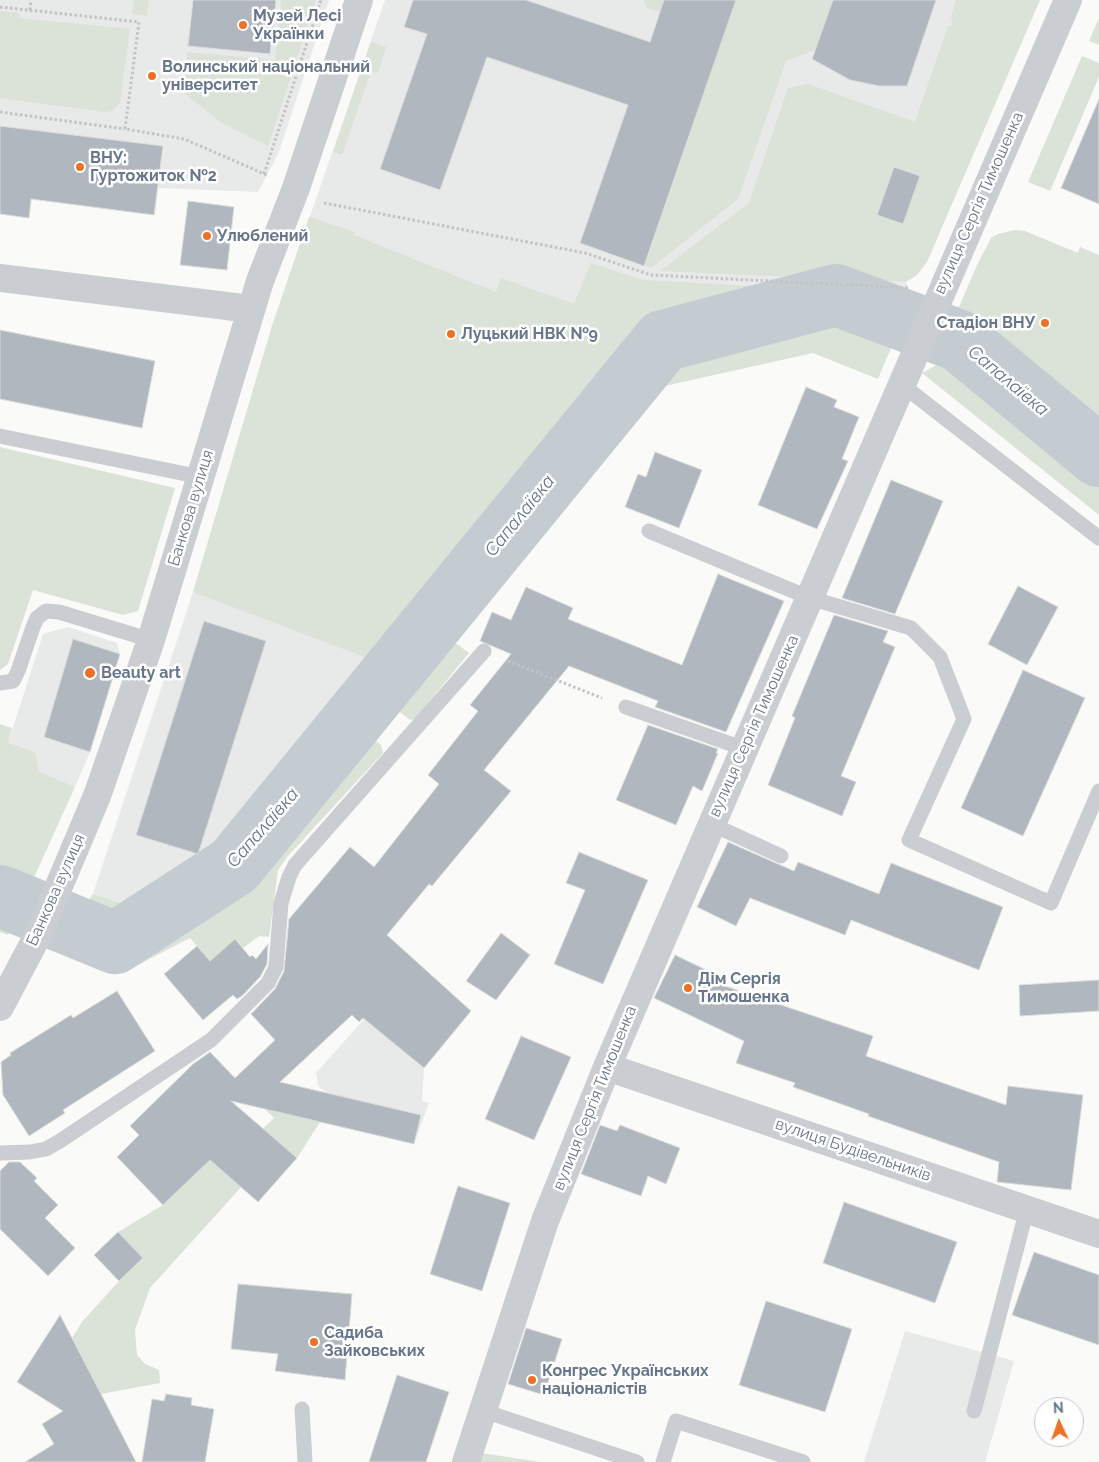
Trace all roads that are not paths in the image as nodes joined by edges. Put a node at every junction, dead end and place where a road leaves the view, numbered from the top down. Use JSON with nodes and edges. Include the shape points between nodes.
{"nodes":[{"id":1,"x":359,"y":0,"type":"edge"},
{"id":2,"x":1068,"y":0,"type":"edge"},
{"id":3,"x":0,"y":278,"type":"edge"},
{"id":4,"x":251,"y":310,"type":"junction"},
{"id":5,"x":901,"y":384,"type":"junction"},
{"id":6,"x":0,"y":436,"type":"edge"},
{"id":7,"x":201,"y":477,"type":"junction"},
{"id":8,"x":649,"y":531,"type":"dead end"},
{"id":9,"x":1099,"y":538,"type":"edge"},
{"id":10,"x":810,"y":598,"type":"junction"},
{"id":11,"x":151,"y":640,"type":"junction"},
{"id":12,"x":484,"y":651,"type":"road end"},
{"id":13,"x":0,"y":684,"type":"edge"},
{"id":14,"x":626,"y":708,"type":"road end"},
{"id":15,"x":745,"y":749,"type":"junction"},
{"id":16,"x":1099,"y":791,"type":"edge"},
{"id":17,"x":711,"y":824,"type":"junction"},
{"id":18,"x":781,"y":856,"type":"dead end"},
{"id":19,"x":0,"y":1007,"type":"edge"},
{"id":20,"x":607,"y":1067,"type":"junction"},
{"id":21,"x":0,"y":1153,"type":"edge"},
{"id":22,"x":1027,"y":1208,"type":"junction"},
{"id":23,"x":1099,"y":1234,"type":"edge"},
{"id":24,"x":302,"y":1409,"type":"dead end"},
{"id":25,"x":481,"y":1410,"type":"junction"},
{"id":26,"x":974,"y":1411,"type":"dead end"},
{"id":27,"x":305,"y":1462,"type":"edge"},
{"id":28,"x":466,"y":1462,"type":"edge"},
{"id":29,"x":637,"y":1462,"type":"edge"},
{"id":30,"x":663,"y":1462,"type":"edge"},
{"id":31,"x":803,"y":1462,"type":"edge"}],
"edges":[{"from":1,"to":4,"type":"street","name":"Банкова вулиця"},
{"from":2,"to":5,"type":"street","name":"вулиця Сергія Тимошенка"},
{"from":3,"to":4,"type":"street"},
{"from":4,"to":7,"type":"street","name":"Банкова вулиця"},
{"from":5,"to":9,"type":"lane"},
{"from":5,"to":10,"type":"street","name":"вулиця Сергія Тимошенка"},
{"from":6,"to":7,"type":"lane"},
{"from":7,"to":11,"type":"street","name":"Банкова вулиця"},
{"from":8,"to":10,"type":"lane"},
{"from":10,"to":15,"type":"street","name":"вулиця Сергія Тимошенка"},
{"from":10,"to":16,"type":"lane","via":[[911,628],[940,657],[964,719],[909,840],[1051,903]]},
{"from":11,"to":13,"type":"lane","via":[[46,611],[32,627],[13,681]]},
{"from":11,"to":19,"type":"street","name":"Банкова вулиця","via":[[97,796],[40,931]]},
{"from":12,"to":21,"type":"lane","via":[[295,865],[281,904],[276,967],[268,983],[211,1040],[60,1141],[30,1152]]},
{"from":14,"to":15,"type":"lane"},
{"from":15,"to":17,"type":"street","name":"вулиця Сергія Тимошенка"},
{"from":17,"to":18,"type":"lane"},
{"from":17,"to":20,"type":"street","name":"вулиця Сергія Тимошенка"},
{"from":20,"to":22,"type":"street","name":"вулиця Будівельників"},
{"from":20,"to":25,"type":"street","name":"вулиця Сергія Тимошенка","via":[[545,1221]]},
{"from":22,"to":23,"type":"street","name":"вулиця Будівельників"},
{"from":22,"to":26,"type":"lane"},
{"from":24,"to":27,"type":"lane"},
{"from":25,"to":28,"type":"street","name":"вулиця Сергія Тимошенка"},
{"from":25,"to":29,"type":"lane"},
{"from":30,"to":31,"type":"lane","via":[[676,1421]]}]}
